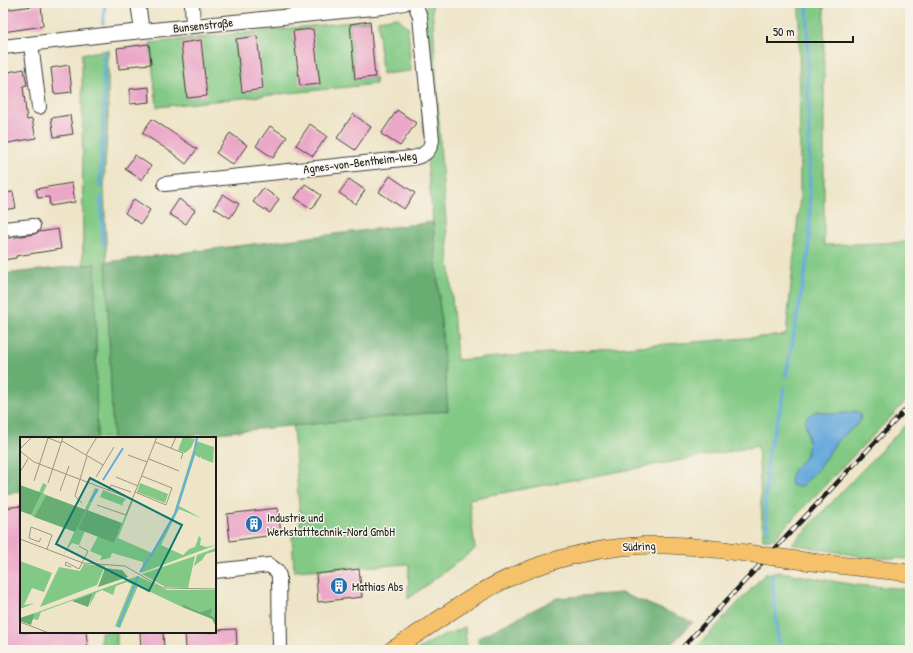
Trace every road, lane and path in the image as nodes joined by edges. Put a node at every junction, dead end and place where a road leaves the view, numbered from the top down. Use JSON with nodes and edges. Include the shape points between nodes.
{"nodes":[{"id":1,"x":138,"y":3,"type":"edge"},
{"id":2,"x":192,"y":3,"type":"edge"},
{"id":3,"x":404,"y":3,"type":"edge"},
{"id":4,"x":414,"y":3,"type":"edge"},
{"id":5,"x":193,"y":26,"type":"junction"},
{"id":6,"x":142,"y":31,"type":"junction"},
{"id":7,"x":32,"y":44,"type":"junction"},
{"id":8,"x":3,"y":47,"type":"edge"},
{"id":9,"x":39,"y":108,"type":"dead end"},
{"id":10,"x":165,"y":184,"type":"dead end"},
{"id":11,"x":33,"y":226,"type":"dead end"},
{"id":12,"x":3,"y":229,"type":"edge"},
{"id":13,"x":216,"y":571,"type":"edge"},
{"id":14,"x":910,"y":573,"type":"edge"},
{"id":15,"x":280,"y":650,"type":"edge"},
{"id":16,"x":392,"y":650,"type":"edge"}],
"edges":[{"from":1,"to":6,"type":"street"},
{"from":2,"to":5,"type":"street"},
{"from":3,"to":5,"type":"street","name":"Bunsenstraße"},
{"from":4,"to":10,"type":"street","name":"Agnes-von-Bentheim-Weg","via":[[420,17],[432,140],[428,152],[412,158]]},
{"from":5,"to":6,"type":"street","name":"Bunsenstraße"},
{"from":6,"to":7,"type":"street","name":"Bunsenstraße"},
{"from":7,"to":8,"type":"street","name":"Bunsenstraße"},
{"from":7,"to":9,"type":"street"},
{"from":11,"to":12,"type":"street"},
{"from":13,"to":15,"type":"street","via":[[269,565],[277,572]]},
{"from":14,"to":16,"type":"main road","name":"Südring","bridge":true,"via":[[723,550],[664,545],[622,546],[545,563],[509,578],[475,596]]}]}
